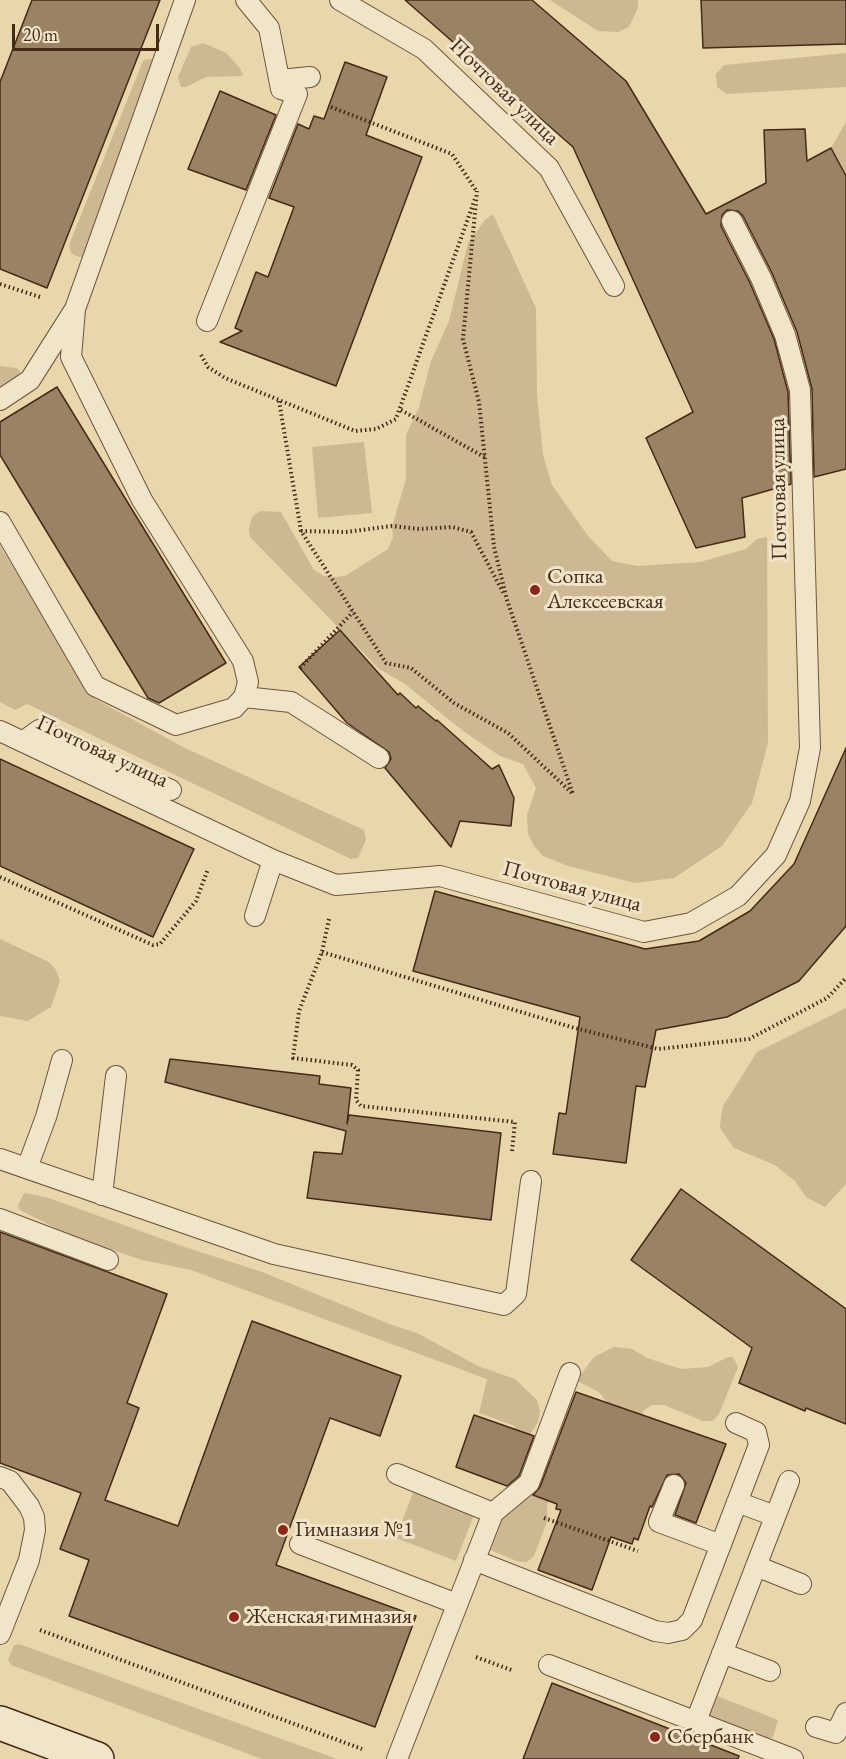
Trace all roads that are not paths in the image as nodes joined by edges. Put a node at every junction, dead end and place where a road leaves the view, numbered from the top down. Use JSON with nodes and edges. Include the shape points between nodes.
{"nodes":[{"id":1,"x":185,"y":0,"type":"edge"},
{"id":2,"x":246,"y":0,"type":"edge"},
{"id":3,"x":340,"y":0,"type":"edge"},
{"id":4,"x":310,"y":77,"type":"dead end"},
{"id":5,"x":279,"y":80,"type":"junction"},
{"id":6,"x":732,"y":221,"type":"dead end"},
{"id":7,"x":614,"y":286,"type":"dead end"},
{"id":8,"x":75,"y":309,"type":"junction"},
{"id":9,"x":207,"y":321,"type":"road end"},
{"id":10,"x":0,"y":400,"type":"edge"},
{"id":11,"x":0,"y":522,"type":"edge"},
{"id":12,"x":244,"y":697,"type":"junction"},
{"id":13,"x":0,"y":731,"type":"edge"},
{"id":14,"x":24,"y":741,"type":"junction"},
{"id":15,"x":379,"y":758,"type":"dead end"},
{"id":16,"x":171,"y":790,"type":"dead end"},
{"id":17,"x":273,"y":860,"type":"junction"},
{"id":18,"x":255,"y":916,"type":"dead end"},
{"id":19,"x":62,"y":1060,"type":"dead end"},
{"id":20,"x":116,"y":1076,"type":"dead end"},
{"id":21,"x":0,"y":1159,"type":"edge"},
{"id":22,"x":27,"y":1168,"type":"junction"},
{"id":23,"x":531,"y":1181,"type":"dead end"},
{"id":24,"x":102,"y":1195,"type":"junction"},
{"id":25,"x":0,"y":1219,"type":"edge"},
{"id":26,"x":108,"y":1260,"type":"dead end"},
{"id":27,"x":570,"y":1373,"type":"dead end"},
{"id":28,"x":736,"y":1423,"type":"dead end"},
{"id":29,"x":397,"y":1474,"type":"dead end"},
{"id":30,"x":0,"y":1477,"type":"edge"},
{"id":31,"x":789,"y":1481,"type":"dead end"},
{"id":32,"x":674,"y":1485,"type":"dead end"},
{"id":33,"x":737,"y":1502,"type":"junction"},
{"id":34,"x":495,"y":1510,"type":"junction"},
{"id":35,"x":775,"y":1516,"type":"junction"},
{"id":36,"x":300,"y":1544,"type":"dead end"},
{"id":37,"x":721,"y":1545,"type":"junction"},
{"id":38,"x":474,"y":1560,"type":"junction"},
{"id":39,"x":756,"y":1566,"type":"junction"},
{"id":40,"x":801,"y":1584,"type":"dead end"},
{"id":41,"x":457,"y":1604,"type":"junction"},
{"id":42,"x":0,"y":1634,"type":"edge"},
{"id":43,"x":722,"y":1653,"type":"junction"},
{"id":44,"x":549,"y":1665,"type":"road end"},
{"id":45,"x":770,"y":1671,"type":"dead end"},
{"id":46,"x":846,"y":1713,"type":"edge"},
{"id":47,"x":696,"y":1721,"type":"junction"},
{"id":48,"x":0,"y":1723,"type":"edge"},
{"id":49,"x":816,"y":1727,"type":"dead end"},
{"id":50,"x":97,"y":1759,"type":"edge"},
{"id":51,"x":397,"y":1759,"type":"edge"},
{"id":52,"x":793,"y":1759,"type":"edge"}],
"edges":[{"from":1,"to":8,"type":"lane"},
{"from":2,"to":5,"type":"lane","via":[[269,28]]},
{"from":3,"to":7,"type":"lane","name":"Почтовая улица","via":[[424,49],[549,168]]},
{"from":4,"to":5,"type":"lane"},
{"from":5,"to":9,"type":"lane","via":[[281,89],[297,94]]},
{"from":6,"to":17,"type":"lane","name":"Почтовая улица","via":[[785,335],[800,390],[810,748],[800,801],[776,855],[738,896],[691,923],[644,932],[440,876],[336,885]]},
{"from":8,"to":10,"type":"lane","via":[[30,380]]},
{"from":8,"to":12,"type":"lane","via":[[71,357],[142,500],[243,661],[248,682]]},
{"from":11,"to":12,"type":"lane","via":[[94,686],[176,725],[234,708]]},
{"from":12,"to":15,"type":"lane","via":[[291,702]]},
{"from":13,"to":14,"type":"lane","name":"Почтовая улица"},
{"from":14,"to":16,"type":"lane","via":[[39,730]]},
{"from":14,"to":17,"type":"lane","name":"Почтовая улица"},
{"from":17,"to":18,"type":"lane"},
{"from":19,"to":22,"type":"lane"},
{"from":20,"to":24,"type":"lane"},
{"from":21,"to":22,"type":"lane"},
{"from":22,"to":24,"type":"lane"},
{"from":23,"to":24,"type":"lane","via":[[516,1294],[504,1305],[274,1254]]},
{"from":25,"to":26,"type":"lane"},
{"from":27,"to":34,"type":"lane","via":[[529,1483]]},
{"from":28,"to":33,"type":"lane","via":[[756,1432],[759,1439]]},
{"from":29,"to":34,"type":"lane"},
{"from":30,"to":42,"type":"lane","via":[[10,1481],[29,1506],[35,1530],[29,1560]]},
{"from":31,"to":35,"type":"lane"},
{"from":32,"to":37,"type":"lane","via":[[659,1522]]},
{"from":33,"to":35,"type":"lane"},
{"from":33,"to":37,"type":"lane"},
{"from":34,"to":38,"type":"lane"},
{"from":35,"to":39,"type":"lane"},
{"from":36,"to":41,"type":"lane"},
{"from":37,"to":38,"type":"lane","via":[[692,1620],[681,1630],[668,1633]]},
{"from":38,"to":41,"type":"lane"},
{"from":39,"to":40,"type":"lane"},
{"from":39,"to":43,"type":"lane"},
{"from":41,"to":51,"type":"lane"},
{"from":43,"to":45,"type":"lane"},
{"from":43,"to":47,"type":"lane"},
{"from":44,"to":47,"type":"lane"},
{"from":46,"to":49,"type":"lane","via":[[836,1733]]},
{"from":47,"to":52,"type":"lane"},
{"from":48,"to":50,"type":"main road"}]}
